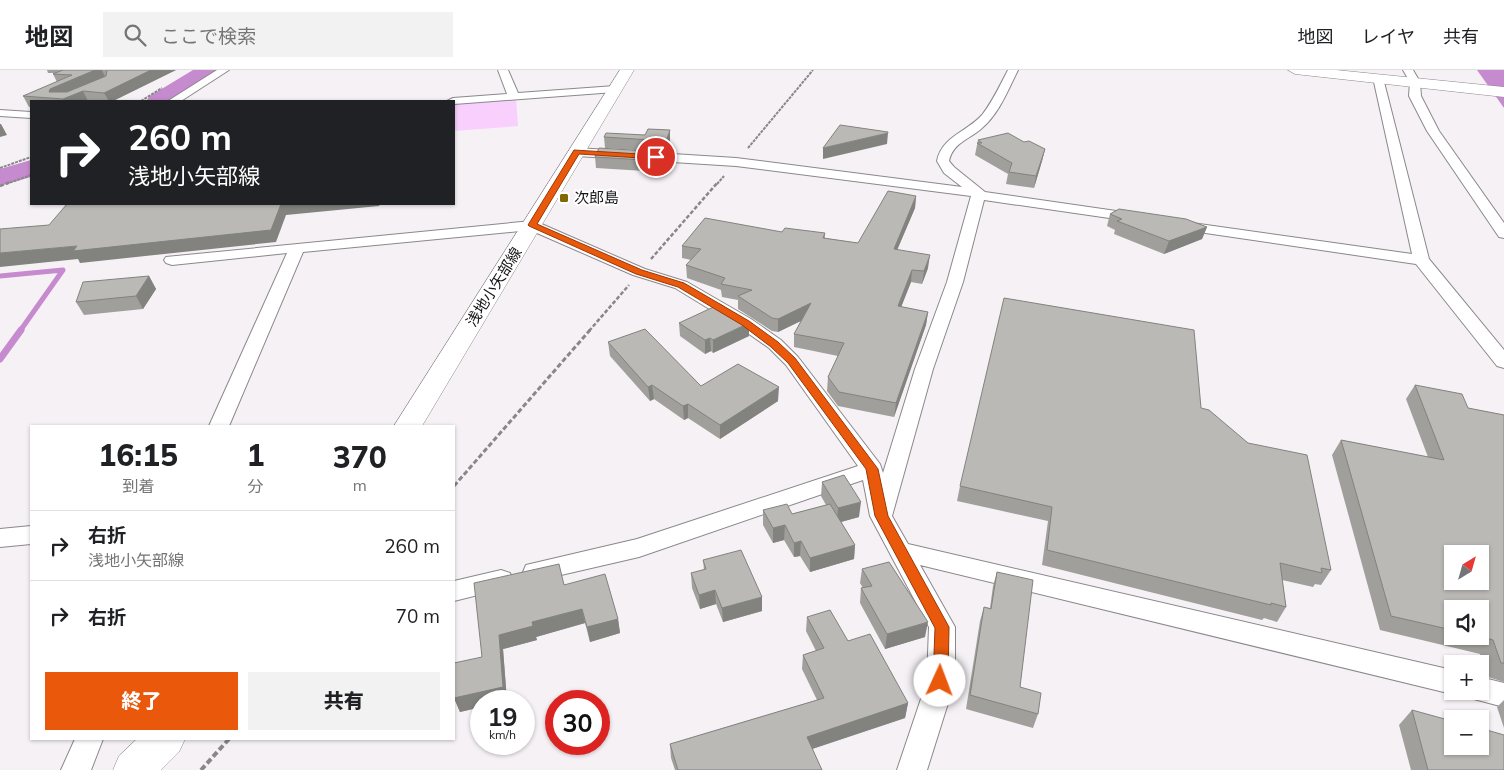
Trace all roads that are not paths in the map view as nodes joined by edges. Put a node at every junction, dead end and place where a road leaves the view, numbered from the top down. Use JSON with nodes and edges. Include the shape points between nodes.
{"nodes":[{"id":1,"x":224,"y":70,"type":"edge"},
{"id":2,"x":503,"y":70,"type":"edge"},
{"id":3,"x":627,"y":70,"type":"edge"},
{"id":4,"x":1013,"y":70,"type":"edge"},
{"id":5,"x":1295,"y":70,"type":"edge"},
{"id":6,"x":1378,"y":75,"type":"edge"},
{"id":7,"x":1416,"y":78,"type":"edge"},
{"id":8,"x":615,"y":89,"type":"junction"},
{"id":9,"x":1504,"y":92,"type":"edge"},
{"id":10,"x":514,"y":97,"type":"junction"},
{"id":11,"x":176,"y":100,"type":"edge"},
{"id":12,"x":455,"y":101,"type":"edge"},
{"id":13,"x":0,"y":113,"type":"edge"},
{"id":14,"x":30,"y":115,"type":"edge"},
{"id":15,"x":577,"y":152,"type":"junction"},
{"id":16,"x":979,"y":194,"type":"junction"},
{"id":17,"x":532,"y":225,"type":"junction"},
{"id":18,"x":1504,"y":234,"type":"edge"},
{"id":19,"x":297,"y":248,"type":"junction"},
{"id":20,"x":172,"y":260,"type":"dead end"},
{"id":21,"x":1422,"y":260,"type":"junction"},
{"id":22,"x":1504,"y":362,"type":"edge"},
{"id":23,"x":220,"y":425,"type":"edge"},
{"id":24,"x":409,"y":425,"type":"edge"},
{"id":25,"x":872,"y":469,"type":"junction"},
{"id":26,"x":881,"y":516,"type":"junction"},
{"id":27,"x":30,"y":535,"type":"edge"},
{"id":28,"x":0,"y":538,"type":"edge"},
{"id":29,"x":901,"y":551,"type":"junction"},
{"id":30,"x":455,"y":591,"type":"edge"},
{"id":31,"x":1444,"y":680,"type":"edge"},
{"id":32,"x":1489,"y":691,"type":"edge"},
{"id":33,"x":1504,"y":695,"type":"edge"},
{"id":34,"x":89,"y":740,"type":"edge"},
{"id":35,"x":164,"y":740,"type":"edge"},
{"id":36,"x":76,"y":770,"type":"edge"},
{"id":37,"x":133,"y":770,"type":"edge"},
{"id":38,"x":912,"y":770,"type":"edge"}],
"edges":[{"from":1,"to":11,"type":"street"},
{"from":2,"to":10,"type":"street"},
{"from":3,"to":8,"type":"main road","name":"浅地小矢部線"},
{"from":4,"to":16,"type":"street","via":[[989,116],[950,143],[943,152],[942,161],[949,170]]},
{"from":5,"to":7,"type":"main road"},
{"from":6,"to":21,"type":"street"},
{"from":7,"to":9,"type":"main road"},
{"from":7,"to":18,"type":"street","via":[[1414,96],[1433,130]]},
{"from":8,"to":10,"type":"street"},
{"from":8,"to":15,"type":"main road","name":"浅地小矢部線"},
{"from":10,"to":12,"type":"street"},
{"from":13,"to":14,"type":"street"},
{"from":15,"to":16,"type":"street","via":[[736,162]]},
{"from":15,"to":17,"type":"main road","name":"浅地小矢部線"},
{"from":16,"to":21,"type":"street"},
{"from":16,"to":26,"type":"street","via":[[955,282],[924,369]]},
{"from":17,"to":19,"type":"street"},
{"from":17,"to":24,"type":"main road","name":"浅地小矢部線"},
{"from":17,"to":25,"type":"street","via":[[639,272],[681,285],[775,344],[792,360]]},
{"from":19,"to":20,"type":"street"},
{"from":19,"to":23,"type":"street"},
{"from":21,"to":22,"type":"street"},
{"from":25,"to":26,"type":"street"},
{"from":25,"to":30,"type":"street","via":[[638,548]]},
{"from":26,"to":29,"type":"street"},
{"from":27,"to":28,"type":"street"},
{"from":29,"to":31,"type":"street"},
{"from":29,"to":38,"type":"street","via":[[942,627],[940,681]]},
{"from":32,"to":33,"type":"street"},
{"from":34,"to":36,"type":"street"},
{"from":35,"to":37,"type":"main road"}]}
